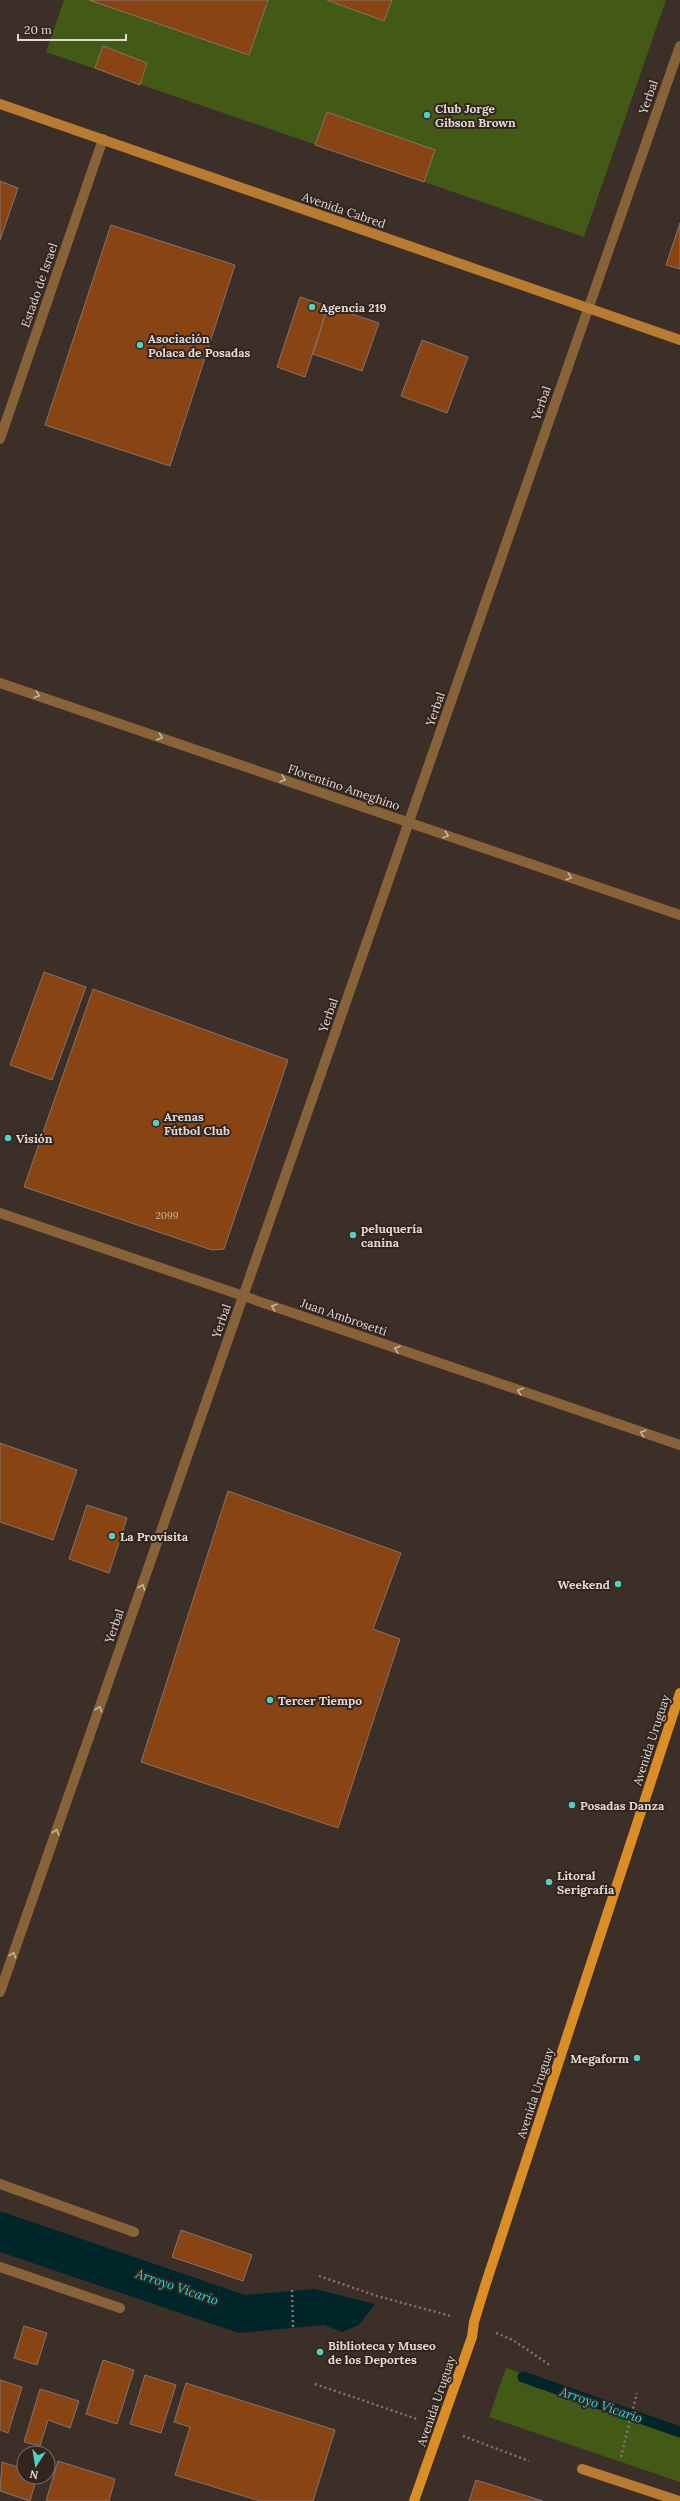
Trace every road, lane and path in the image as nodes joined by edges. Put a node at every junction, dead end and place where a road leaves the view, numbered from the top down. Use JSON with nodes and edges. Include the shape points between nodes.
{"nodes":[{"id":1,"x":680,"y":46,"type":"edge"},
{"id":2,"x":0,"y":104,"type":"edge"},
{"id":3,"x":103,"y":139,"type":"junction"},
{"id":4,"x":588,"y":309,"type":"junction"},
{"id":5,"x":680,"y":340,"type":"edge"},
{"id":6,"x":0,"y":439,"type":"edge"},
{"id":7,"x":0,"y":683,"type":"edge"},
{"id":8,"x":409,"y":822,"type":"junction"},
{"id":9,"x":680,"y":915,"type":"edge"},
{"id":10,"x":0,"y":1213,"type":"edge"},
{"id":11,"x":243,"y":1296,"type":"junction"},
{"id":12,"x":680,"y":1445,"type":"edge"},
{"id":13,"x":680,"y":1693,"type":"edge"},
{"id":14,"x":0,"y":1992,"type":"edge"},
{"id":15,"x":0,"y":2184,"type":"edge"},
{"id":16,"x":134,"y":2232,"type":"dead end"},
{"id":17,"x":0,"y":2267,"type":"edge"},
{"id":18,"x":319,"y":2276,"type":"dead end"},
{"id":19,"x":292,"y":2290,"type":"dead end"},
{"id":20,"x":120,"y":2308,"type":"dead end"},
{"id":21,"x":474,"y":2322,"type":"junction"},
{"id":22,"x":293,"y":2329,"type":"dead end"},
{"id":23,"x":513,"y":2340,"type":"dead end"},
{"id":24,"x":551,"y":2366,"type":"dead end"},
{"id":25,"x":315,"y":2384,"type":"dead end"},
{"id":26,"x":637,"y":2393,"type":"dead end"},
{"id":27,"x":440,"y":2428,"type":"junction"},
{"id":28,"x":622,"y":2451,"type":"dead end"},
{"id":29,"x":529,"y":2461,"type":"dead end"},
{"id":30,"x":582,"y":2469,"type":"dead end"},
{"id":31,"x":414,"y":2501,"type":"edge"},
{"id":32,"x":679,"y":2501,"type":"edge"}],
"edges":[{"from":1,"to":4,"type":"street","name":"Yerbal"},
{"from":2,"to":3,"type":"main road","name":"Avenida Cabred"},
{"from":3,"to":4,"type":"main road","name":"Avenida Cabred"},
{"from":3,"to":6,"type":"street","name":"Estado de Israel"},
{"from":4,"to":5,"type":"main road","name":"Avenida Cabred"},
{"from":4,"to":8,"type":"street","name":"Yerbal"},
{"from":7,"to":8,"type":"street","name":"Florentino Ameghino","one_way":true},
{"from":8,"to":9,"type":"street","name":"Florentino Ameghino","one_way":true},
{"from":8,"to":11,"type":"street","name":"Yerbal"},
{"from":10,"to":11,"type":"street","name":"Juan Ambrosetti"},
{"from":12,"to":11,"type":"street","name":"Juan Ambrosetti","one_way":true},
{"from":14,"to":11,"type":"street","name":"Yerbal","one_way":true},
{"from":13,"to":21,"type":"main road","name":"Avenida Uruguay"},
{"from":15,"to":16,"type":"street"},
{"from":17,"to":20,"type":"street"},
{"from":18,"to":21,"type":"path","via":[[377,2296]]},
{"from":19,"to":22,"type":"path"},
{"from":21,"to":27,"type":"main road","name":"Avenida Uruguay","via":[[472,2337]]},
{"from":23,"to":24,"type":"path"},
{"from":25,"to":27,"type":"path"},
{"from":26,"to":28,"type":"path"},
{"from":27,"to":29,"type":"path"},
{"from":27,"to":31,"type":"main road","name":"Avenida Uruguay"},
{"from":30,"to":32,"type":"main road"}]}
